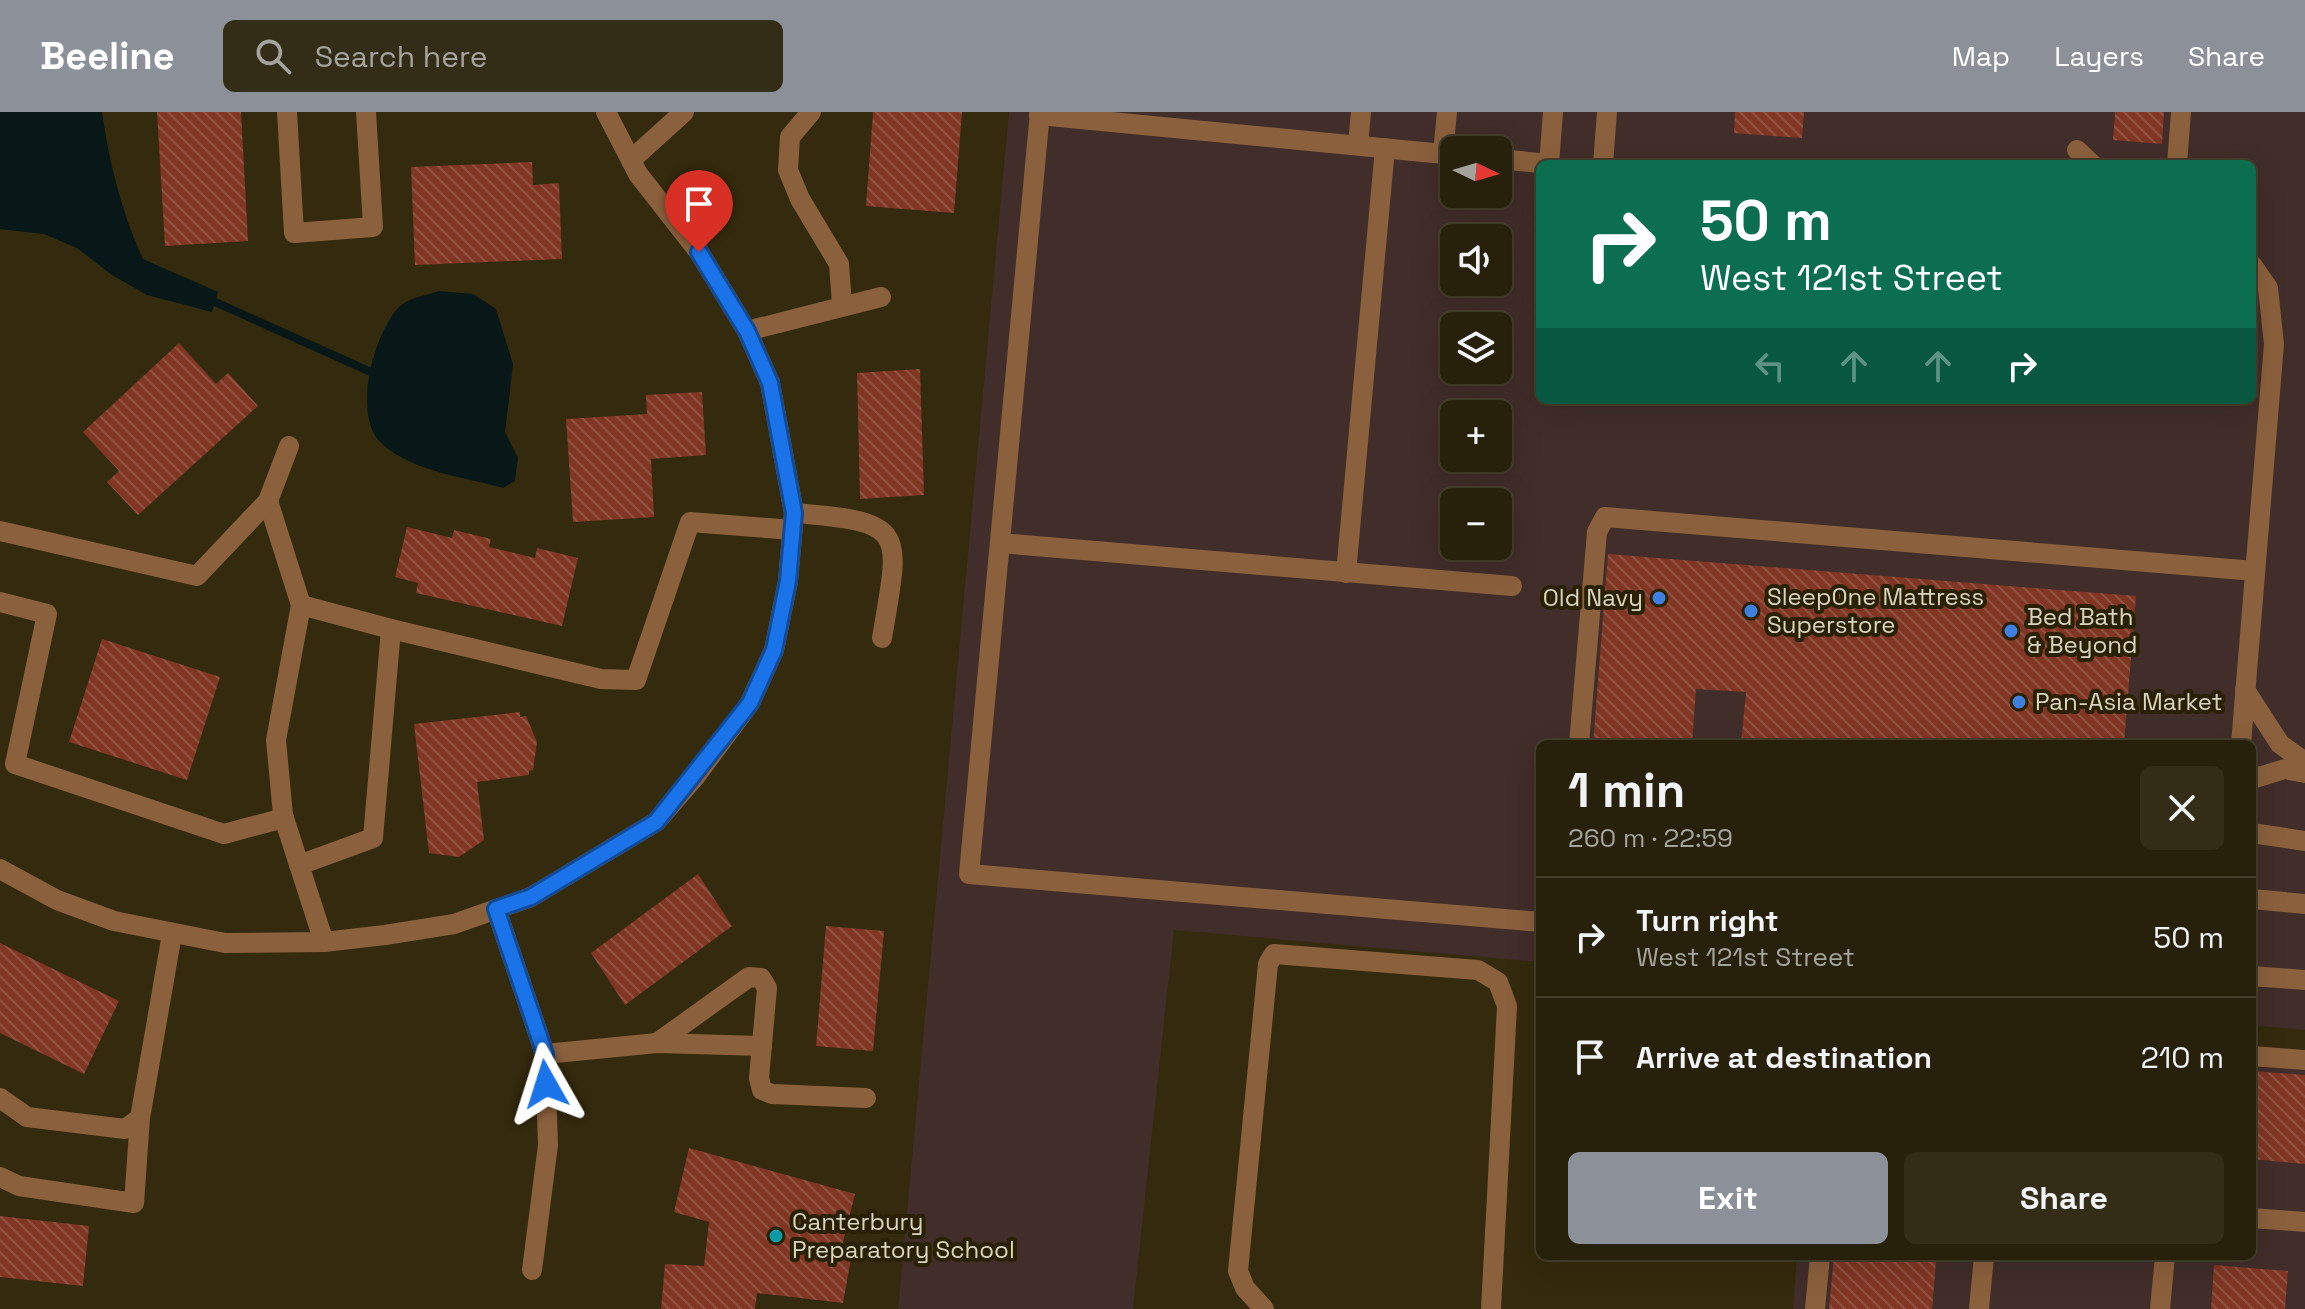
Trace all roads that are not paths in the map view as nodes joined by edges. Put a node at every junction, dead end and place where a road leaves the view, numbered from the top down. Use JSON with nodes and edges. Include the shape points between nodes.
{"nodes":[{"id":1,"x":287,"y":112,"type":"edge"},
{"id":2,"x":366,"y":112,"type":"edge"},
{"id":3,"x":606,"y":112,"type":"edge"},
{"id":4,"x":684,"y":112,"type":"edge"},
{"id":5,"x":811,"y":112,"type":"edge"},
{"id":6,"x":1361,"y":112,"type":"edge"},
{"id":7,"x":1447,"y":112,"type":"edge"},
{"id":8,"x":1553,"y":112,"type":"edge"},
{"id":9,"x":1607,"y":112,"type":"edge"},
{"id":10,"x":2181,"y":112,"type":"edge"},
{"id":11,"x":1039,"y":113,"type":"edge"},
{"id":12,"x":1448,"y":136,"type":"edge"},
{"id":13,"x":1358,"y":145,"type":"junction"},
{"id":14,"x":1385,"y":148,"type":"junction"},
{"id":15,"x":1440,"y":153,"type":"edge"},
{"id":16,"x":631,"y":160,"type":"junction"},
{"id":17,"x":1512,"y":160,"type":"edge"},
{"id":18,"x":1550,"y":160,"type":"edge"},
{"id":19,"x":1603,"y":160,"type":"edge"},
{"id":20,"x":2177,"y":160,"type":"edge"},
{"id":21,"x":1536,"y":163,"type":"edge"},
{"id":22,"x":2256,"y":271,"type":"edge"},
{"id":23,"x":881,"y":297,"type":"dead end"},
{"id":24,"x":842,"y":304,"type":"junction"},
{"id":25,"x":747,"y":331,"type":"junction"},
{"id":26,"x":289,"y":446,"type":"dead end"},
{"id":27,"x":268,"y":501,"type":"junction"},
{"id":28,"x":793,"y":522,"type":"junction"},
{"id":29,"x":0,"y":531,"type":"edge"},
{"id":30,"x":1000,"y":543,"type":"junction"},
{"id":31,"x":2255,"y":571,"type":"junction"},
{"id":32,"x":1346,"y":573,"type":"junction"},
{"id":33,"x":1512,"y":586,"type":"dead end"},
{"id":34,"x":0,"y":602,"type":"edge"},
{"id":35,"x":301,"y":605,"type":"junction"},
{"id":36,"x":391,"y":629,"type":"junction"},
{"id":37,"x":882,"y":638,"type":"dead end"},
{"id":38,"x":2245,"y":690,"type":"junction"},
{"id":39,"x":1579,"y":740,"type":"edge"},
{"id":40,"x":2241,"y":740,"type":"edge"},
{"id":41,"x":2305,"y":762,"type":"edge"},
{"id":42,"x":2305,"y":773,"type":"edge"},
{"id":43,"x":2256,"y":778,"type":"edge"},
{"id":44,"x":284,"y":818,"type":"junction"},
{"id":45,"x":2256,"y":834,"type":"edge"},
{"id":46,"x":2305,"y":841,"type":"edge"},
{"id":47,"x":299,"y":865,"type":"junction"},
{"id":48,"x":0,"y":869,"type":"edge"},
{"id":49,"x":2256,"y":899,"type":"edge"},
{"id":50,"x":2305,"y":904,"type":"edge"},
{"id":51,"x":496,"y":909,"type":"junction"},
{"id":52,"x":1536,"y":922,"type":"edge"},
{"id":53,"x":172,"y":934,"type":"junction"},
{"id":54,"x":324,"y":942,"type":"junction"},
{"id":55,"x":2256,"y":976,"type":"edge"},
{"id":56,"x":2305,"y":980,"type":"edge"},
{"id":57,"x":657,"y":1043,"type":"junction"},
{"id":58,"x":762,"y":1046,"type":"junction"},
{"id":59,"x":545,"y":1054,"type":"junction"},
{"id":60,"x":2256,"y":1056,"type":"edge"},
{"id":61,"x":2305,"y":1060,"type":"edge"},
{"id":62,"x":0,"y":1098,"type":"edge"},
{"id":63,"x":866,"y":1098,"type":"dead end"},
{"id":64,"x":140,"y":1118,"type":"junction"},
{"id":65,"x":0,"y":1177,"type":"edge"},
{"id":66,"x":2256,"y":1218,"type":"edge"},
{"id":67,"x":2305,"y":1222,"type":"edge"},
{"id":68,"x":1820,"y":1260,"type":"edge"},
{"id":69,"x":1984,"y":1260,"type":"edge"},
{"id":70,"x":2165,"y":1260,"type":"edge"},
{"id":71,"x":532,"y":1270,"type":"dead end"},
{"id":72,"x":1264,"y":1309,"type":"edge"},
{"id":73,"x":1491,"y":1309,"type":"edge"},
{"id":74,"x":1815,"y":1309,"type":"edge"},
{"id":75,"x":1979,"y":1309,"type":"edge"},
{"id":76,"x":2160,"y":1309,"type":"edge"}],
"edges":[{"from":1,"to":2,"type":"street","via":[[294,233],[373,227]]},
{"from":3,"to":16,"type":"street"},
{"from":4,"to":16,"type":"street"},
{"from":5,"to":24,"type":"street","via":[[790,137],[788,170],[839,264]]},
{"from":6,"to":13,"type":"street"},
{"from":7,"to":12,"type":"street"},
{"from":8,"to":18,"type":"street"},
{"from":9,"to":19,"type":"street"},
{"from":10,"to":20,"type":"street"},
{"from":11,"to":13,"type":"street"},
{"from":11,"to":30,"type":"street"},
{"from":13,"to":14,"type":"street"},
{"from":14,"to":15,"type":"street"},
{"from":14,"to":32,"type":"street"},
{"from":16,"to":25,"type":"street","via":[[699,252]]},
{"from":17,"to":21,"type":"street"},
{"from":22,"to":31,"type":"street","via":[[2268,288],[2274,344]]},
{"from":23,"to":24,"type":"street"},
{"from":24,"to":25,"type":"street"},
{"from":25,"to":28,"type":"street","via":[[770,383]]},
{"from":26,"to":27,"type":"street"},
{"from":27,"to":29,"type":"street","via":[[197,576]]},
{"from":27,"to":35,"type":"street"},
{"from":28,"to":36,"type":"street","via":[[690,522],[636,680],[601,679]]},
{"from":28,"to":37,"type":"street","via":[[857,518],[878,526],[889,538],[893,575]]},
{"from":28,"to":51,"type":"street","via":[[774,650],[750,703],[695,777],[656,822],[531,897]]},
{"from":30,"to":32,"type":"street"},
{"from":30,"to":52,"type":"street","via":[[969,874]]},
{"from":31,"to":38,"type":"street"},
{"from":31,"to":39,"type":"street","via":[[1605,517],[1597,532]]},
{"from":32,"to":33,"type":"street"},
{"from":34,"to":44,"type":"street","via":[[47,614],[15,764],[224,834]]},
{"from":35,"to":36,"type":"street"},
{"from":35,"to":44,"type":"street","via":[[276,740]]},
{"from":36,"to":47,"type":"street","via":[[373,838]]},
{"from":38,"to":40,"type":"street"},
{"from":38,"to":41,"type":"street","via":[[2280,744]]},
{"from":42,"to":43,"type":"street","via":[[2285,769]]},
{"from":44,"to":47,"type":"street"},
{"from":45,"to":46,"type":"street"},
{"from":47,"to":54,"type":"street"},
{"from":48,"to":53,"type":"street","via":[[57,900]]},
{"from":49,"to":50,"type":"street"},
{"from":51,"to":54,"type":"street","via":[[454,924]]},
{"from":51,"to":59,"type":"street"},
{"from":53,"to":54,"type":"street","via":[[225,943]]},
{"from":53,"to":64,"type":"street"},
{"from":55,"to":56,"type":"street"},
{"from":57,"to":58,"type":"street"},
{"from":57,"to":58,"type":"street","via":[[749,977],[761,978],[767,988]]},
{"from":57,"to":59,"type":"street"},
{"from":58,"to":63,"type":"street","via":[[762,1090]]},
{"from":59,"to":71,"type":"street","via":[[548,1145]]},
{"from":60,"to":61,"type":"street"},
{"from":62,"to":64,"type":"street","via":[[27,1117],[125,1129]]},
{"from":64,"to":65,"type":"street","via":[[134,1203],[19,1186]]},
{"from":66,"to":67,"type":"street"},
{"from":68,"to":74,"type":"street"},
{"from":69,"to":75,"type":"street"},
{"from":70,"to":76,"type":"street"},
{"from":72,"to":73,"type":"street","via":[[1238,1271],[1268,964],[1274,954],[1478,970],[1498,982],[1507,1006]]}]}
